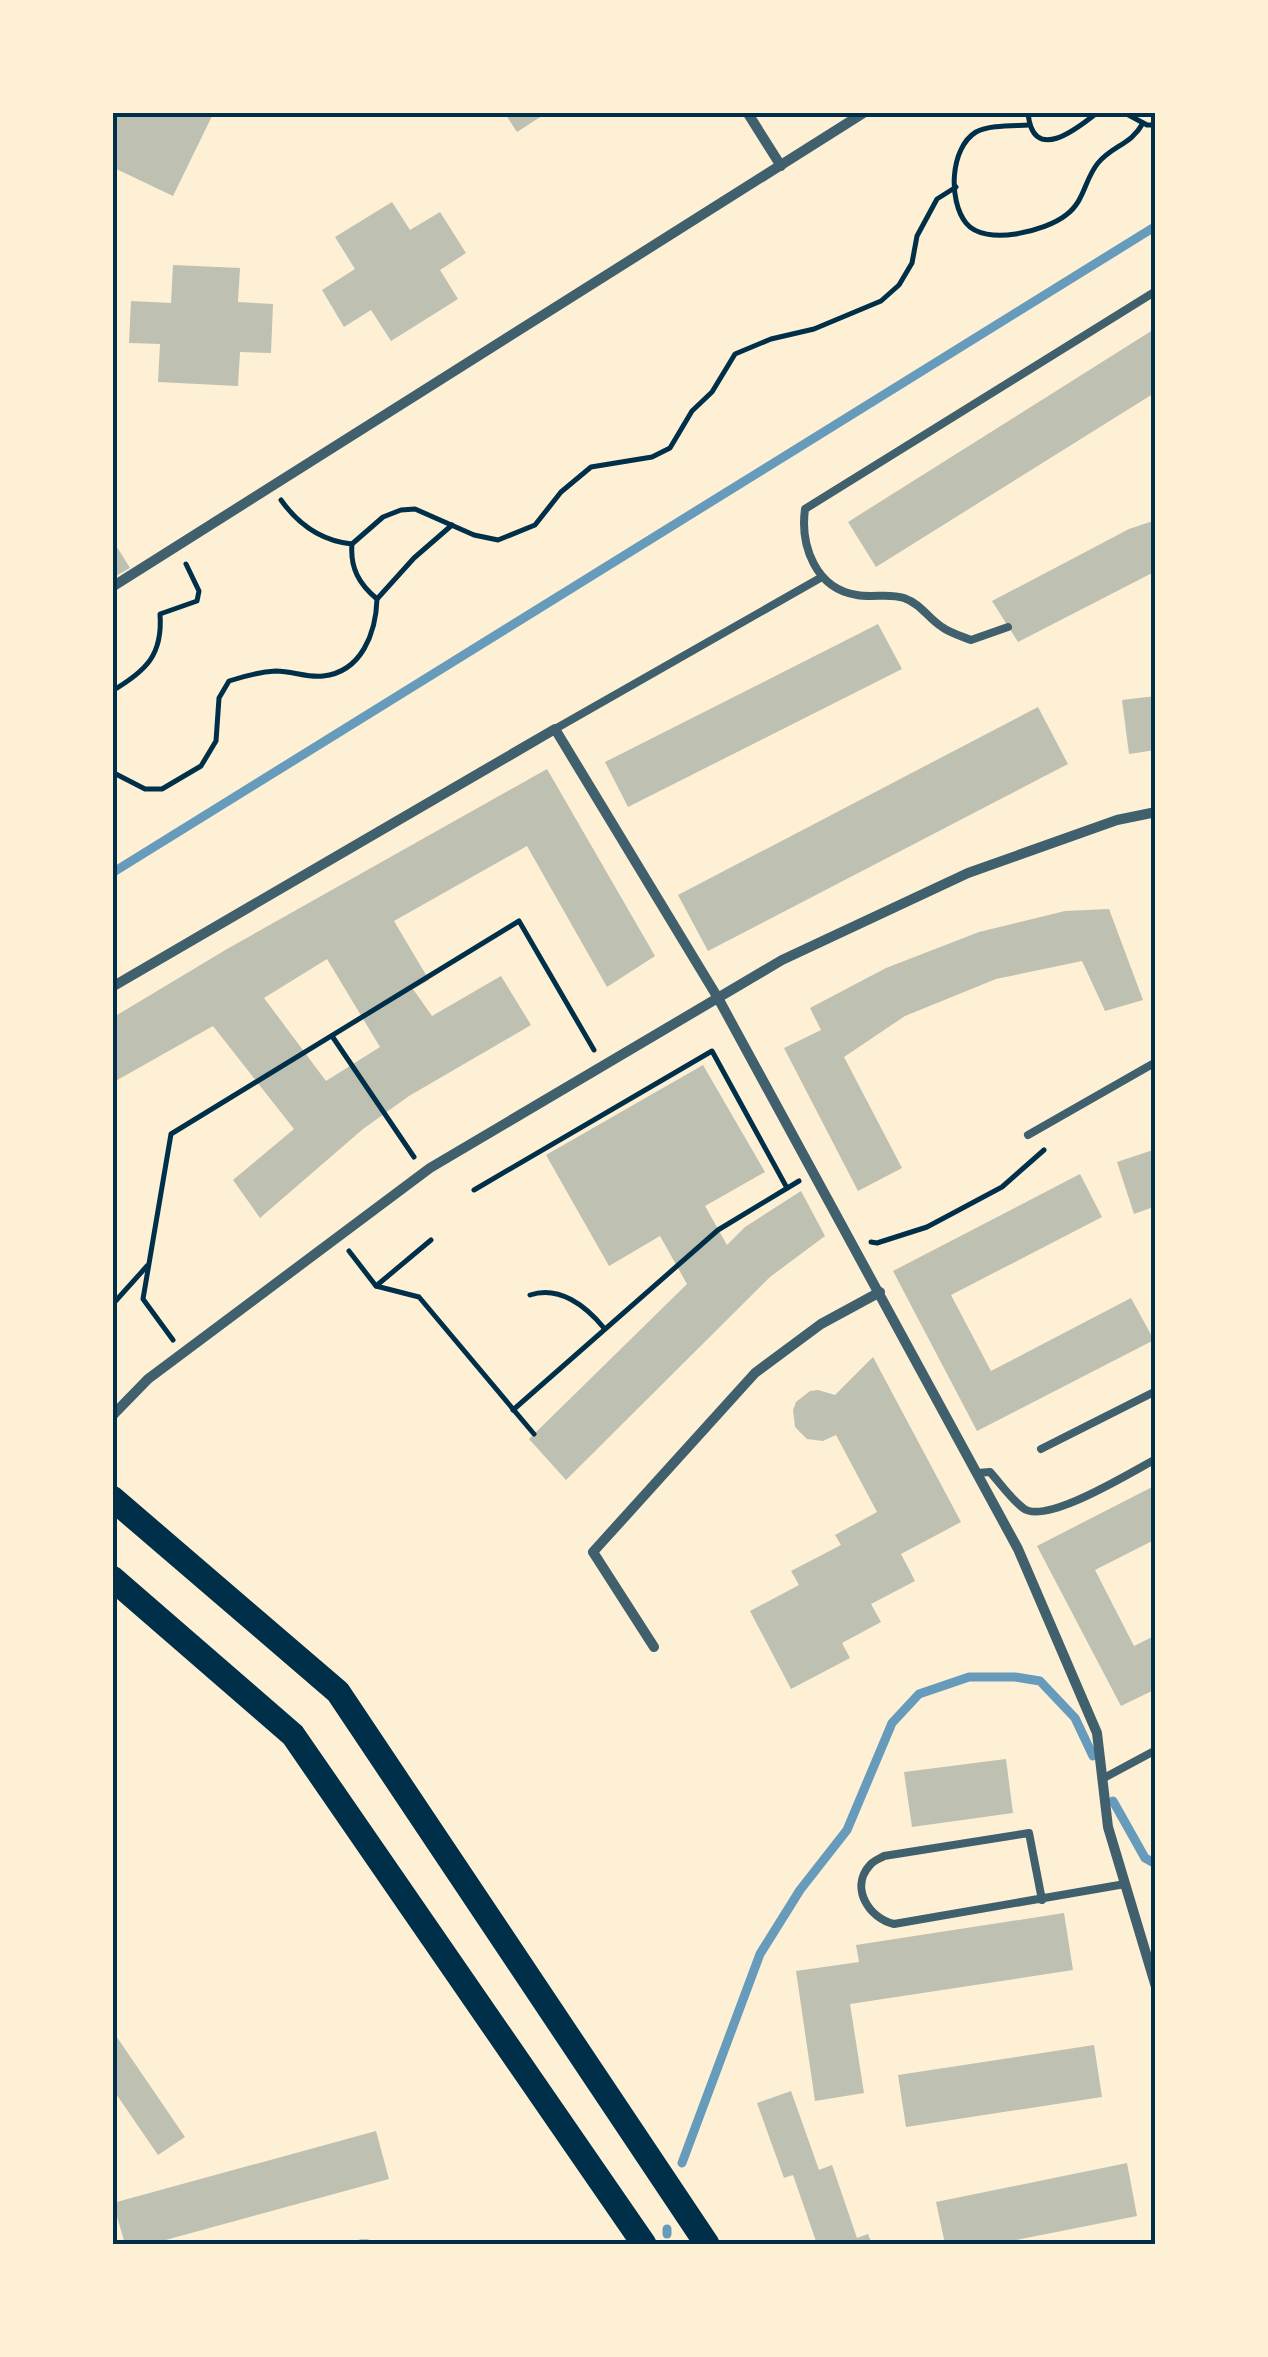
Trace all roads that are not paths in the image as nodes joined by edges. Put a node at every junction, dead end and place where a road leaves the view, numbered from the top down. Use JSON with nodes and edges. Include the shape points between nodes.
{"nodes":[{"id":1,"x":747,"y":112,"type":"edge"},
{"id":2,"x":866,"y":112,"type":"edge"},
{"id":3,"x":780,"y":166,"type":"junction"},
{"id":4,"x":1156,"y":291,"type":"edge"},
{"id":5,"x":822,"y":577,"type":"junction"},
{"id":6,"x":112,"y":587,"type":"edge"},
{"id":7,"x":1008,"y":627,"type":"dead end"},
{"id":8,"x":555,"y":729,"type":"junction"},
{"id":9,"x":1156,"y":812,"type":"edge"},
{"id":10,"x":112,"y":987,"type":"edge"},
{"id":11,"x":718,"y":998,"type":"junction"},
{"id":12,"x":1156,"y":1062,"type":"edge"},
{"id":13,"x":1028,"y":1135,"type":"dead end"},
{"id":14,"x":880,"y":1292,"type":"junction"},
{"id":15,"x":1156,"y":1391,"type":"edge"},
{"id":16,"x":112,"y":1416,"type":"edge"},
{"id":17,"x":1041,"y":1448,"type":"dead end"},
{"id":18,"x":1156,"y":1459,"type":"edge"},
{"id":19,"x":976,"y":1472,"type":"junction"},
{"id":20,"x":112,"y":1498,"type":"edge"},
{"id":21,"x":112,"y":1578,"type":"edge"},
{"id":22,"x":654,"y":1647,"type":"dead end"},
{"id":23,"x":1156,"y":1750,"type":"edge"},
{"id":24,"x":1102,"y":1779,"type":"junction"},
{"id":25,"x":1125,"y":1884,"type":"junction"},
{"id":26,"x":1042,"y":1900,"type":"junction"},
{"id":27,"x":1156,"y":1988,"type":"edge"},
{"id":28,"x":644,"y":2244,"type":"edge"},
{"id":29,"x":707,"y":2244,"type":"edge"}],
"edges":[{"from":1,"to":3,"type":"street"},
{"from":2,"to":3,"type":"street"},
{"from":3,"to":6,"type":"street"},
{"from":4,"to":5,"type":"lane","via":[[806,509],[806,542]]},
{"from":5,"to":7,"type":"lane","via":[[857,595],[917,604],[940,627],[971,640]]},
{"from":5,"to":8,"type":"lane"},
{"from":8,"to":10,"type":"street"},
{"from":8,"to":11,"type":"street"},
{"from":9,"to":11,"type":"street","via":[[968,873],[782,960]]},
{"from":11,"to":14,"type":"street"},
{"from":11,"to":16,"type":"street","via":[[424,1172],[148,1379]]},
{"from":12,"to":13,"type":"lane"},
{"from":14,"to":19,"type":"street"},
{"from":14,"to":22,"type":"street","via":[[821,1324],[754,1374],[593,1552]]},
{"from":15,"to":17,"type":"lane"},
{"from":18,"to":19,"type":"lane","via":[[1038,1513],[1024,1509],[990,1472]]},
{"from":19,"to":24,"type":"street","via":[[1018,1549],[1097,1733]]},
{"from":20,"to":29,"type":"main road","via":[[338,1692]]},
{"from":21,"to":28,"type":"main road","via":[[293,1735]]},
{"from":23,"to":24,"type":"lane"},
{"from":24,"to":25,"type":"street"},
{"from":25,"to":26,"type":"lane"},
{"from":25,"to":27,"type":"street"},
{"from":26,"to":26,"type":"lane","via":[[894,1924],[879,1921],[864,1903],[863,1879],[884,1856],[1029,1833]]}]}
